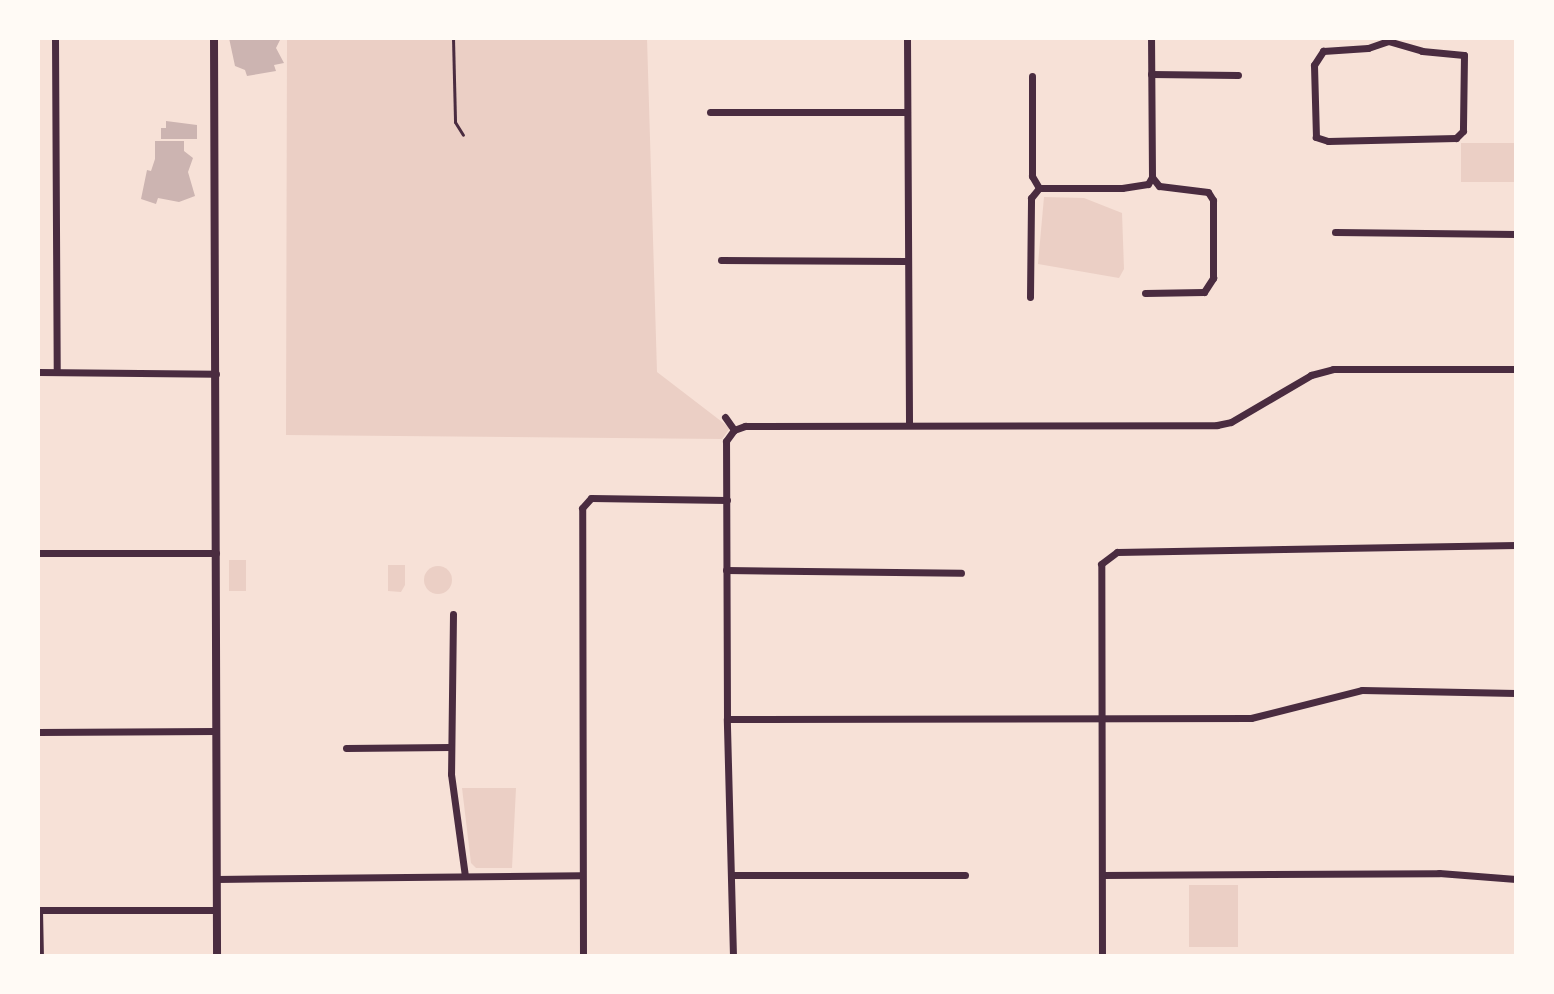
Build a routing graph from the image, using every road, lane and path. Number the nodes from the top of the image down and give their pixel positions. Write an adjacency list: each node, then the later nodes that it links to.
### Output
1 (55, 38): 23 (street)
2 (214, 38): 24 (street)
3 (453, 38): 12 (lane)
4 (907, 38): 11 (street)
5 (1151, 38): 7 (street)
6 (1388, 39): 6 (street)
7 (1151, 74): 8 (street); 13 (street)
8 (1238, 75)
9 (1032, 76): 14 (street)
10 (710, 112): 11 (street)
11 (907, 112): 18 (street)
12 (463, 135)
13 (1152, 177): 14 (street); 19 (street)
14 (1039, 188): 20 (street)
15 (1335, 232): 16 (street)
16 (1516, 234)
17 (721, 260): 18 (street)
18 (906, 261): 26 (street)
19 (1145, 293)
20 (1030, 297)
21 (1516, 369): 26 (street)
22 (38, 372): 23 (street)
23 (57, 372): 24 (street)
24 (216, 374): 31 (street)
25 (725, 417): 27 (street)
26 (909, 424): 27 (street)
27 (734, 430): 28 (street)
28 (727, 500): 32 (street); 42 (street)
29 (1516, 545): 37 (street)
30 (38, 553): 31 (street)
31 (216, 553): 38 (street)
32 (726, 570): 33 (street); 36 (street)
33 (961, 573)
34 (453, 614): 40 (street)
35 (1516, 693): 37 (street)
36 (727, 719): 37 (street); 43 (street)
37 (1100, 720): 45 (street)
38 (216, 731): 39 (street); 47 (street)
39 (38, 732)
40 (450, 747): 41 (street); 46 (street)
41 (346, 748)
42 (581, 875): 46 (street); 53 (street)
43 (733, 875): 44 (street); 54 (street)
44 (965, 875)
45 (1102, 875): 48 (street); 55 (street)
46 (465, 876): 47 (street)
47 (216, 879): 50 (street)
48 (1516, 879)
49 (39, 910): 50 (street); 51 (street)
50 (216, 910): 52 (street)
51 (40, 956)
52 (217, 956)
53 (583, 956)
54 (733, 956)
55 (1102, 956)

